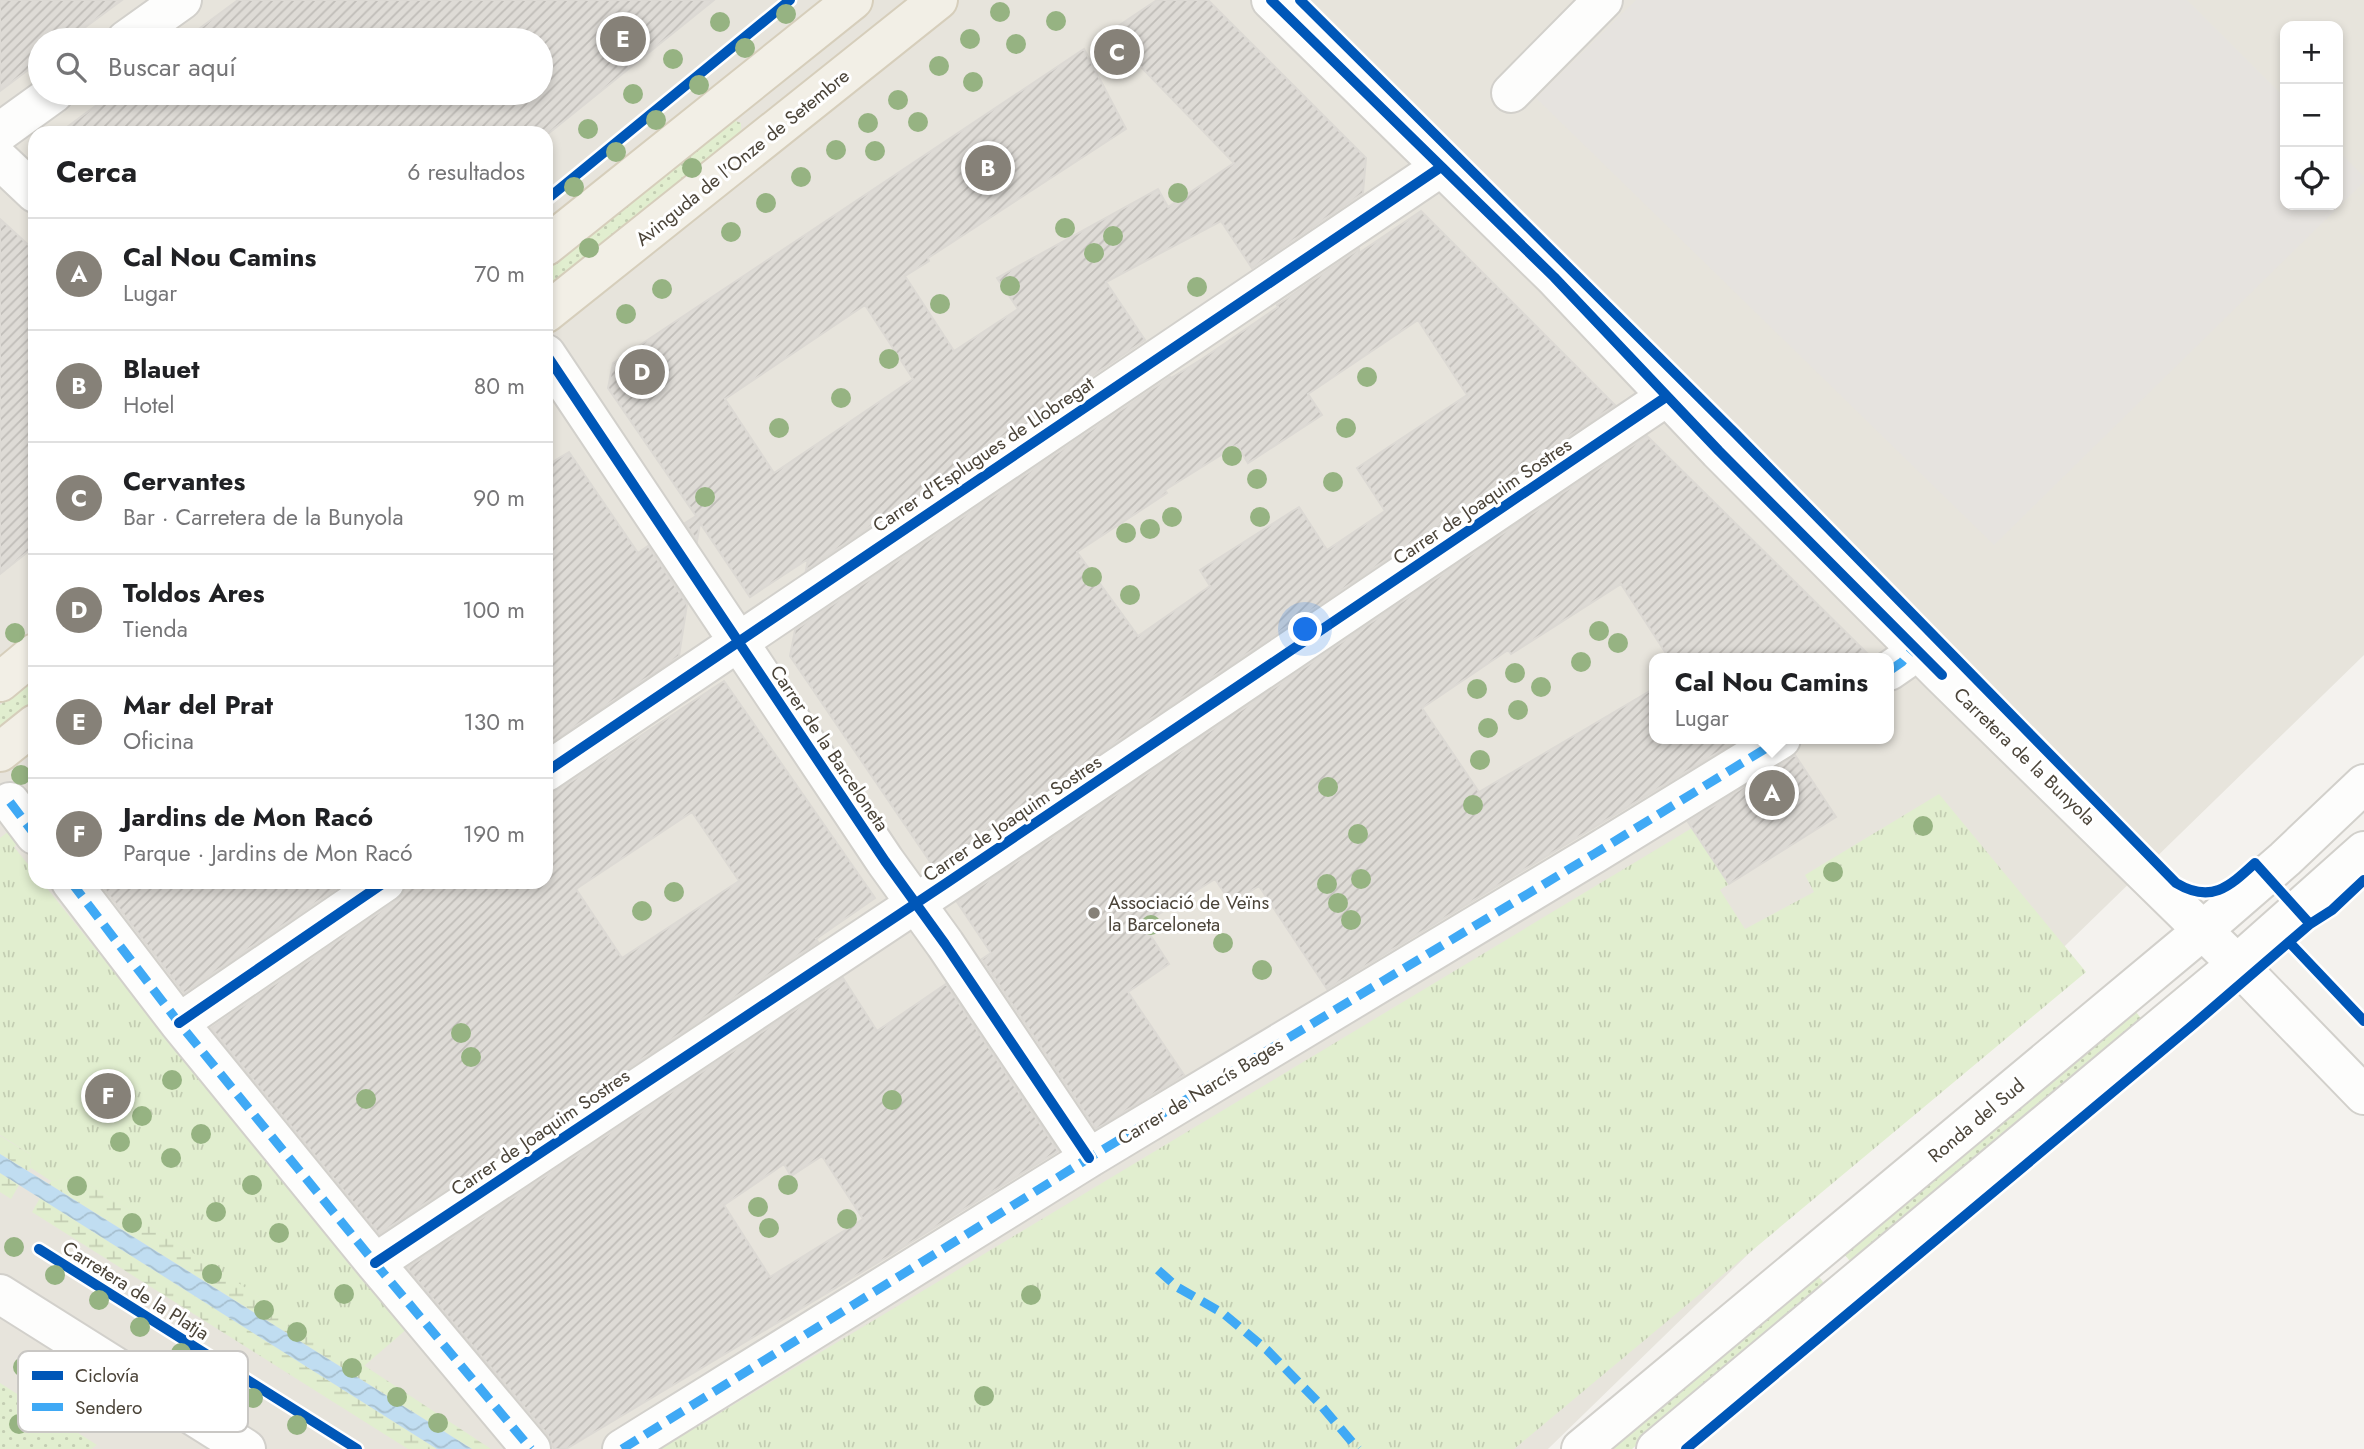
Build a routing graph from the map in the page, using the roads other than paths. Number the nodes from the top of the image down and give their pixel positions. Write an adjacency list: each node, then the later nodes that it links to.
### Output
1 (182, 0): 6 (street)
2 (853, 0): 13 (main road)
3 (938, 0): 14 (main road, Avinguda de l'Onze de Setembre)
4 (1271, 0): 11 (street, Carretera de la Bunyola)
5 (1603, 0): 7 (street)
6 (143, 28)
7 (1511, 93)
8 (37, 105): 9 (street)
9 (0, 132)
10 (0, 160): 12 (street)
11 (1441, 167): 16 (street, Carretera de la Bunyola); 17 (street, Carrer d'Esplugues de Llobregat)
12 (28, 186)
13 (553, 240)
14 (553, 307)
15 (553, 364): 17 (street, Carrer de la Barceloneta)
16 (1666, 397): 19 (street, Carretera de la Bunyola); 31 (street, Carrer de Joaquim Sostres)
17 (738, 641): 24 (street, Carrer d'Esplugues de Llobregat); 31 (street, Carrer de la Barceloneta)
18 (28, 659): 20 (main road)
19 (1902, 659): 32 (street, Carretera de la Bunyola)
20 (0, 682)
21 (28, 730): 23 (main road)
22 (1773, 744): 36 (street, Carrer de Narcís Bages)
23 (0, 752)
24 (553, 767)
25 (2364, 784): 32 (street, Ronda del Sud)
26 (10, 802): 27 (street)
27 (28, 826)
28 (2364, 851): 33 (street)
29 (76, 889): 34 (street)
30 (375, 889): 34 (street)
31 (916, 903): 36 (street, Carrer de la Barceloneta); 37 (street, Carrer de Joaquim Sostres)
32 (2202, 931): 33 (street, Carretera de la Bunyola); 44 (street, Ronda del Sud)
33 (2236, 964): 35 (street, Carretera de la Bunyola); 45 (street)
34 (179, 1023): 37 (street)
35 (2364, 1096)
36 (1089, 1158): 43 (street, Carrer de Narcís Bages)
37 (375, 1263): 42 (street)
38 (0, 1294): 39 (street)
39 (90, 1351)
40 (219, 1432): 41 (street)
41 (246, 1449)
42 (531, 1449)
43 (622, 1449)
44 (1581, 1449)
45 (1656, 1449)

